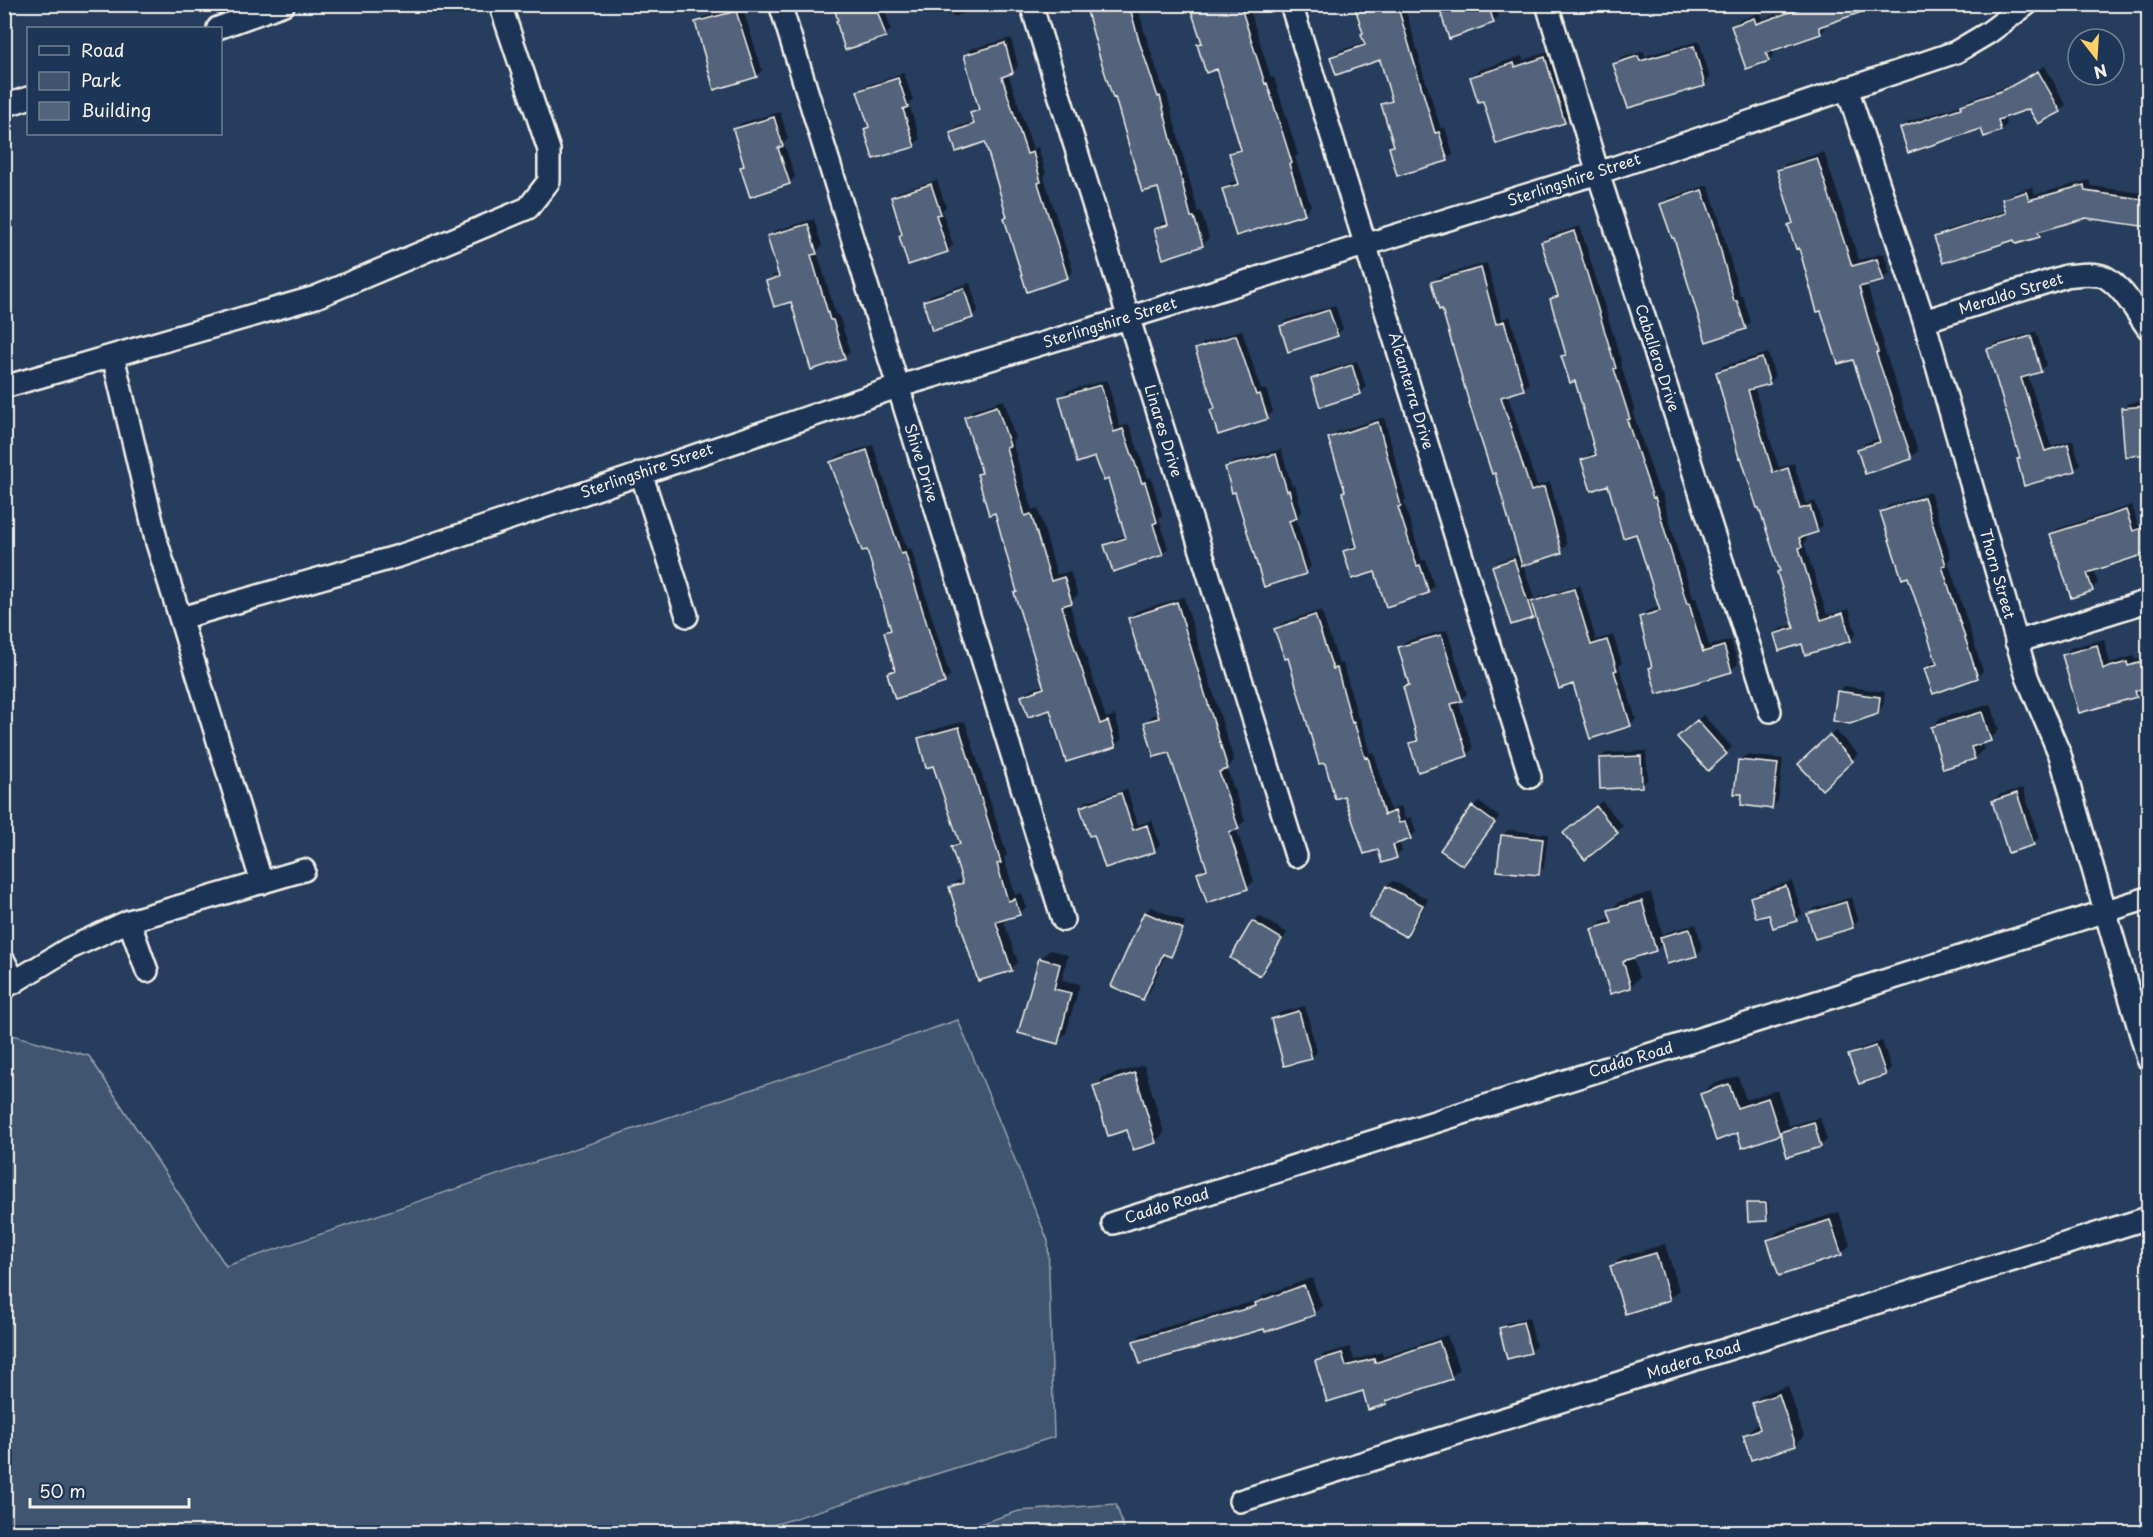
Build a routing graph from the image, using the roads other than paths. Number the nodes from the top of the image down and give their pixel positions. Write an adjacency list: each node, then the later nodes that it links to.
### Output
1 (284, 4): 8 (street)
2 (500, 4): 17 (street)
3 (780, 4): 19 (street, Shive Drive)
4 (1031, 4): 14 (street, Linares Drive)
5 (1291, 4): 13 (street, Alcanterra Drive)
6 (1547, 4): 12 (street, Caballero Drive)
7 (2027, 4): 9 (street, Sterlingshire Street)
8 (221, 27)
9 (1847, 88): 12 (street, Sterlingshire Street); 15 (street, Thorn Street)
10 (27, 98): 11 (street)
11 (4, 106)
12 (1598, 173): 13 (street, Sterlingshire Street); 25 (street, Caballero Drive)
13 (1365, 245): 14 (street, Sterlingshire Street); 26 (street, Alcanterra Drive)
14 (1128, 318): 19 (street, Sterlingshire Street); 27 (street, Linares Drive)
15 (1924, 321): 16 (street, Meraldo Street); 24 (street, Thorn Street)
16 (2148, 328)
17 (113, 356): 18 (street); 23 (street)
18 (4, 387)
19 (897, 387): 20 (street, Sterlingshire Street); 32 (street, Shive Drive)
20 (641, 473): 22 (street); 23 (street, Sterlingshire Street)
21 (2148, 601): 24 (street)
22 (687, 616)
23 (181, 618): 29 (street)
24 (2016, 642): 31 (street, Thorn Street)
25 (1770, 711)
26 (1530, 777)
27 (1296, 856)
28 (304, 870): 29 (street)
29 (262, 883): 33 (street)
30 (2148, 898): 31 (street, Caddo Road)
31 (2105, 911): 37 (street, Thorn Street); 39 (street, Caddo Road)
32 (1063, 920)
33 (129, 921): 35 (street); 36 (street)
34 (4, 961): 36 (street)
35 (147, 970)
36 (10, 985)
37 (2148, 1059)
38 (2148, 1218): 40 (street, Madera Road)
39 (1113, 1223)
40 (1240, 1501)

